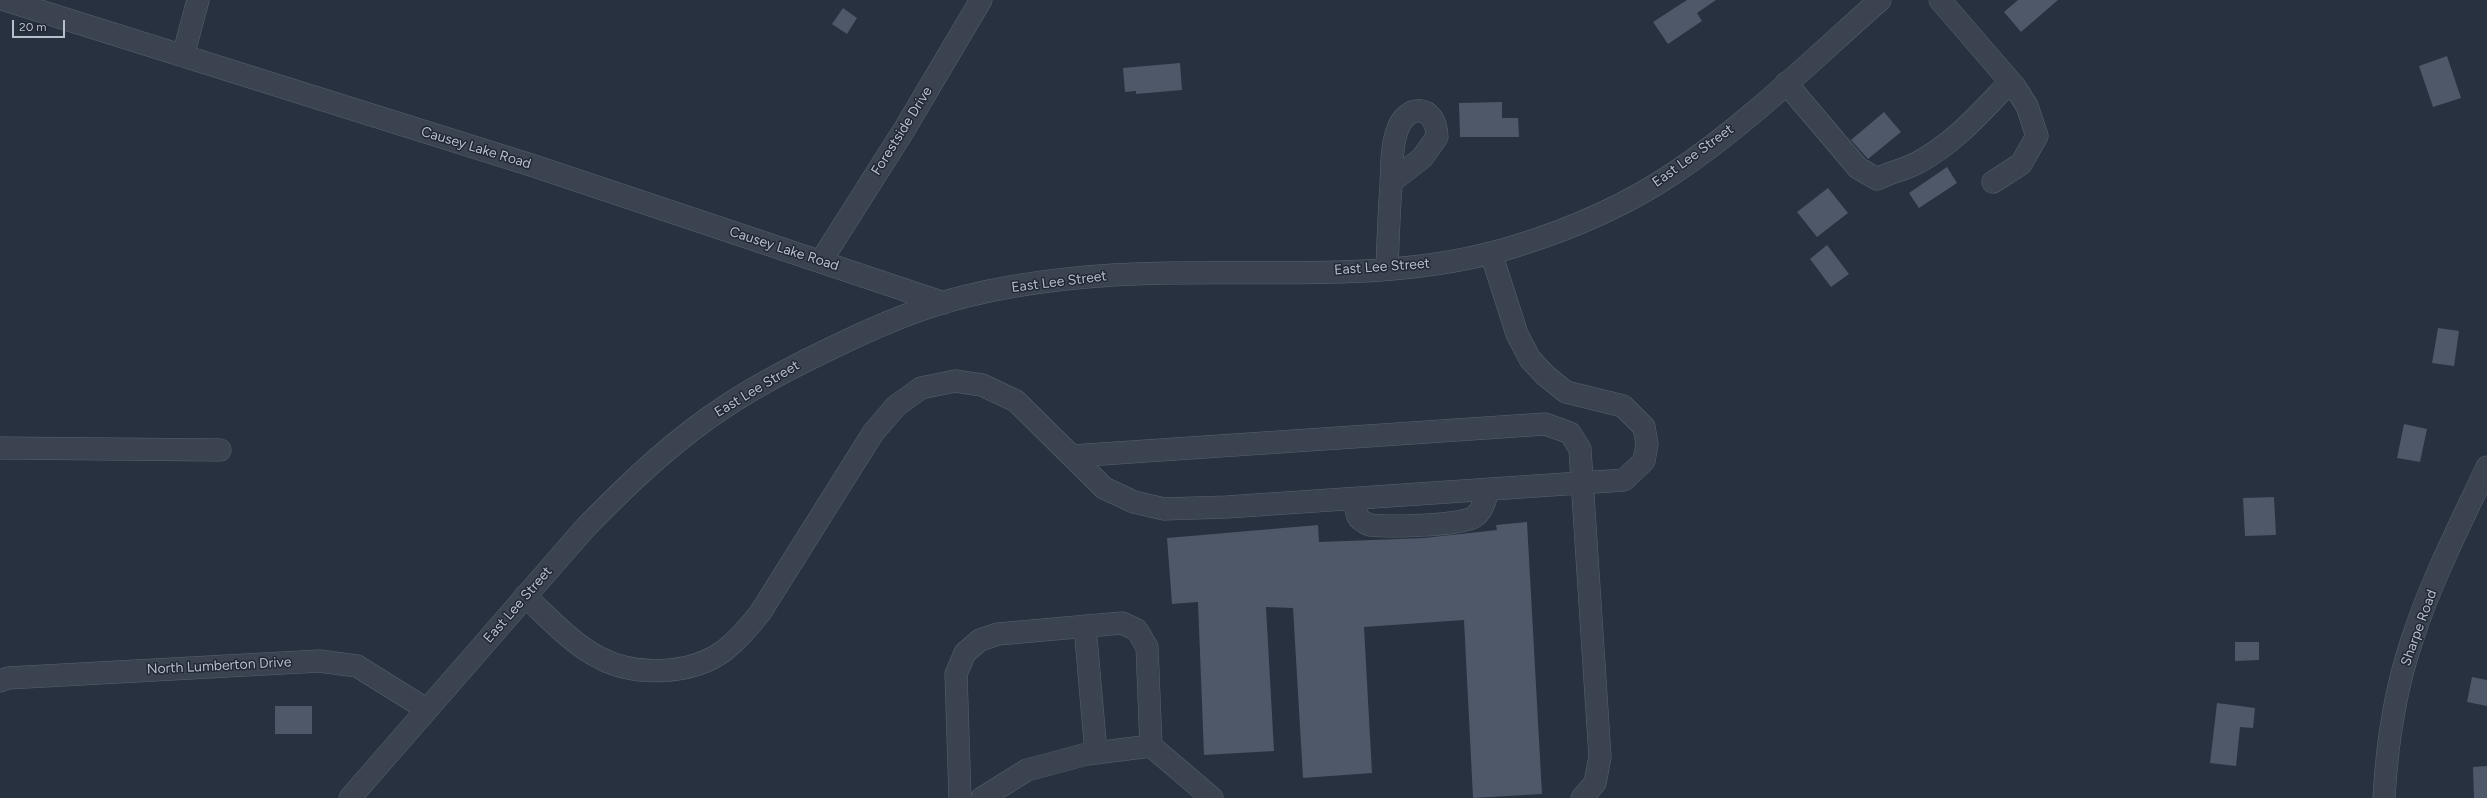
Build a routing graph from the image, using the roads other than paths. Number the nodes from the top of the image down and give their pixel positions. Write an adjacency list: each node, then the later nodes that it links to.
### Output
1 (5, 0): 6 (street, Causey Lake Road)
2 (198, 0): 6 (street)
3 (980, 0): 12 (street, Forestside Drive)
4 (1880, 0): 8 (street, East Lee Street)
5 (1940, 0): 7 (street)
6 (182, 56): 12 (street, Causey Lake Road)
7 (2010, 82): 8 (street); 10 (street)
8 (1786, 83): 11 (street, East Lee Street)
9 (1391, 182): 13 (street)
10 (1993, 182)
11 (1491, 253): 13 (street, East Lee Street); 19 (street)
12 (820, 261): 14 (street, Causey Lake Road)
13 (1387, 269): 14 (street, East Lee Street)
14 (944, 303): 22 (street, East Lee Street)
15 (0, 448): 16 (street)
16 (220, 450)
17 (1072, 456): 19 (street); 21 (street); 22 (street)
18 (2484, 481): 33 (street, Sharpe Road)
19 (1583, 485): 20 (street); 32 (street)
20 (1488, 491): 21 (street); 21 (street)
21 (1356, 499)
22 (525, 596): 25 (street, East Lee Street)
23 (1085, 626): 26 (street); 27 (street); 29 (street)
24 (0, 682): 25 (street, North Lumberton Drive)
25 (426, 708): 28 (street, East Lee Street)
26 (1151, 746): 27 (street); 31 (street)
27 (1096, 753): 30 (street)
28 (350, 798)
29 (960, 798)
30 (982, 798)
31 (1212, 798)
32 (1582, 798)
33 (2384, 798)

